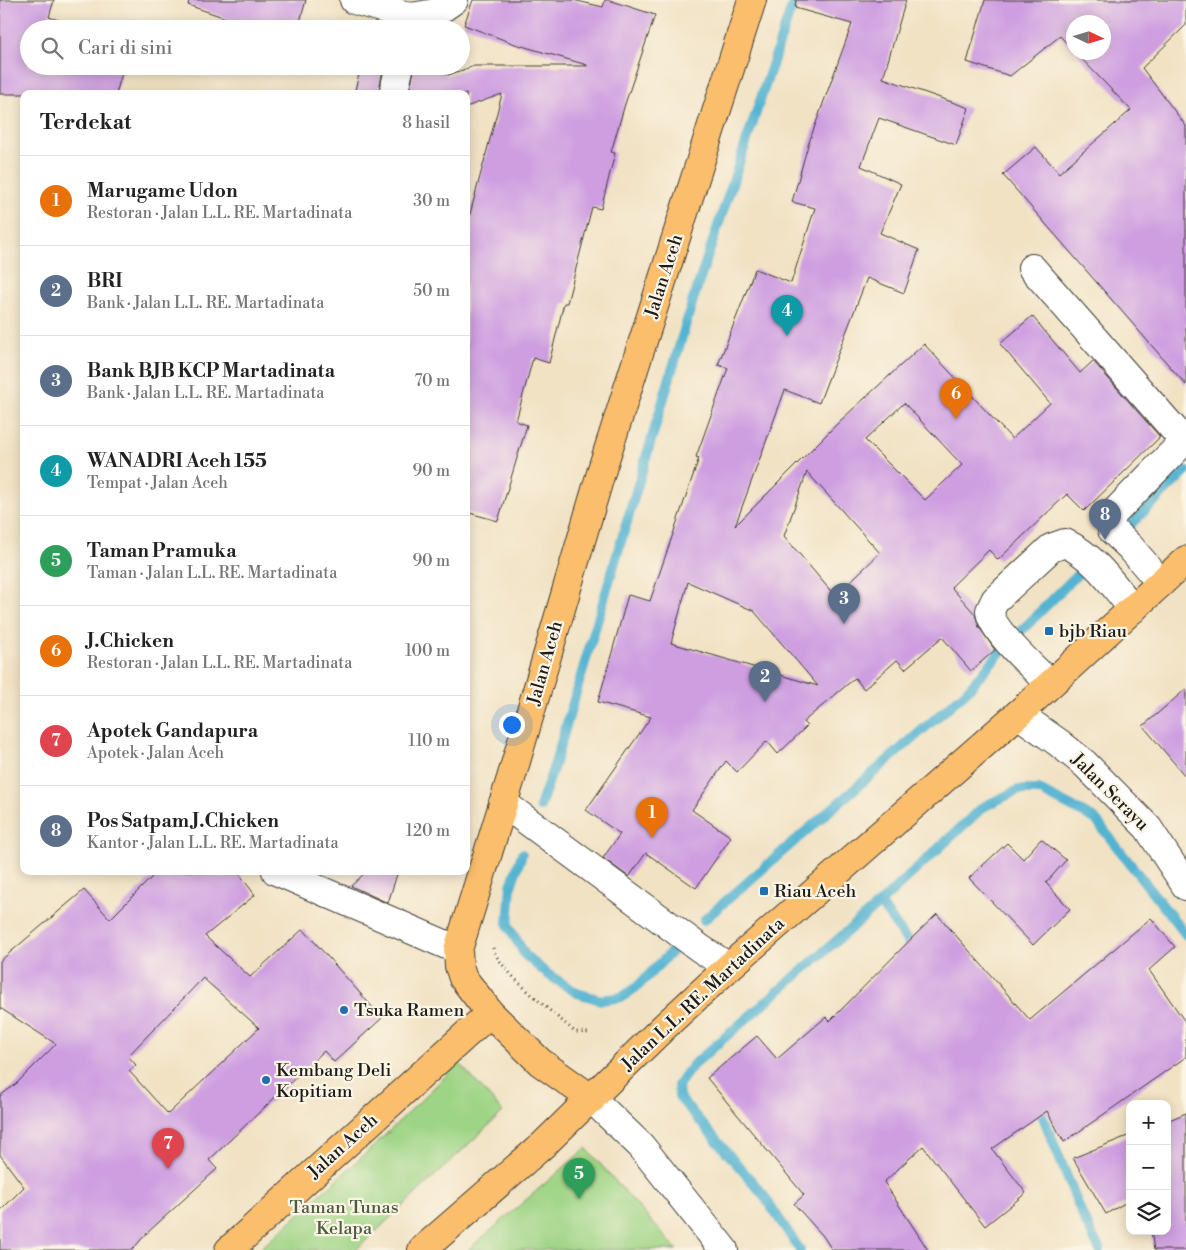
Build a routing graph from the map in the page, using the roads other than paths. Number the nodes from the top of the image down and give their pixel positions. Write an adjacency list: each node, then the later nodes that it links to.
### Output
1 (354, 0): 4 (street)
2 (454, 0): 5 (street)
3 (752, 0): 15 (main road, Jalan Aceh)
4 (403, 20)
5 (418, 20)
6 (398, 75): 7 (street)
7 (394, 90)
8 (1032, 268): 9 (street)
9 (1185, 442): 11 (street)
10 (1186, 560): 11 (main road, Jalan L.L. RE. Martadinata)
11 (1161, 583): 12 (main road, Jalan L.L. RE. Martadinata)
12 (1133, 609): 13 (main road, Jalan L.L. RE. Martadinata); 13 (street)
13 (1050, 684): 14 (main road, Jalan L.L. RE. Martadinata)
14 (1018, 714): 17 (street, Jalan Serayu); 19 (main road, Jalan L.L. RE. Martadinata)
15 (503, 804): 18 (main road, Jalan Aceh); 19 (street)
16 (285, 875): 18 (street)
17 (1186, 886)
18 (458, 950): 20 (main road, Jalan Aceh)
19 (729, 968): 21 (main road, Jalan L.L. RE. Martadinata)
20 (490, 1013): 21 (main road); 22 (main road, Jalan Aceh)
21 (592, 1099): 23 (main road, Jalan L.L. RE. Martadinata); 24 (street)
22 (229, 1250)
23 (422, 1250)
24 (724, 1250)

